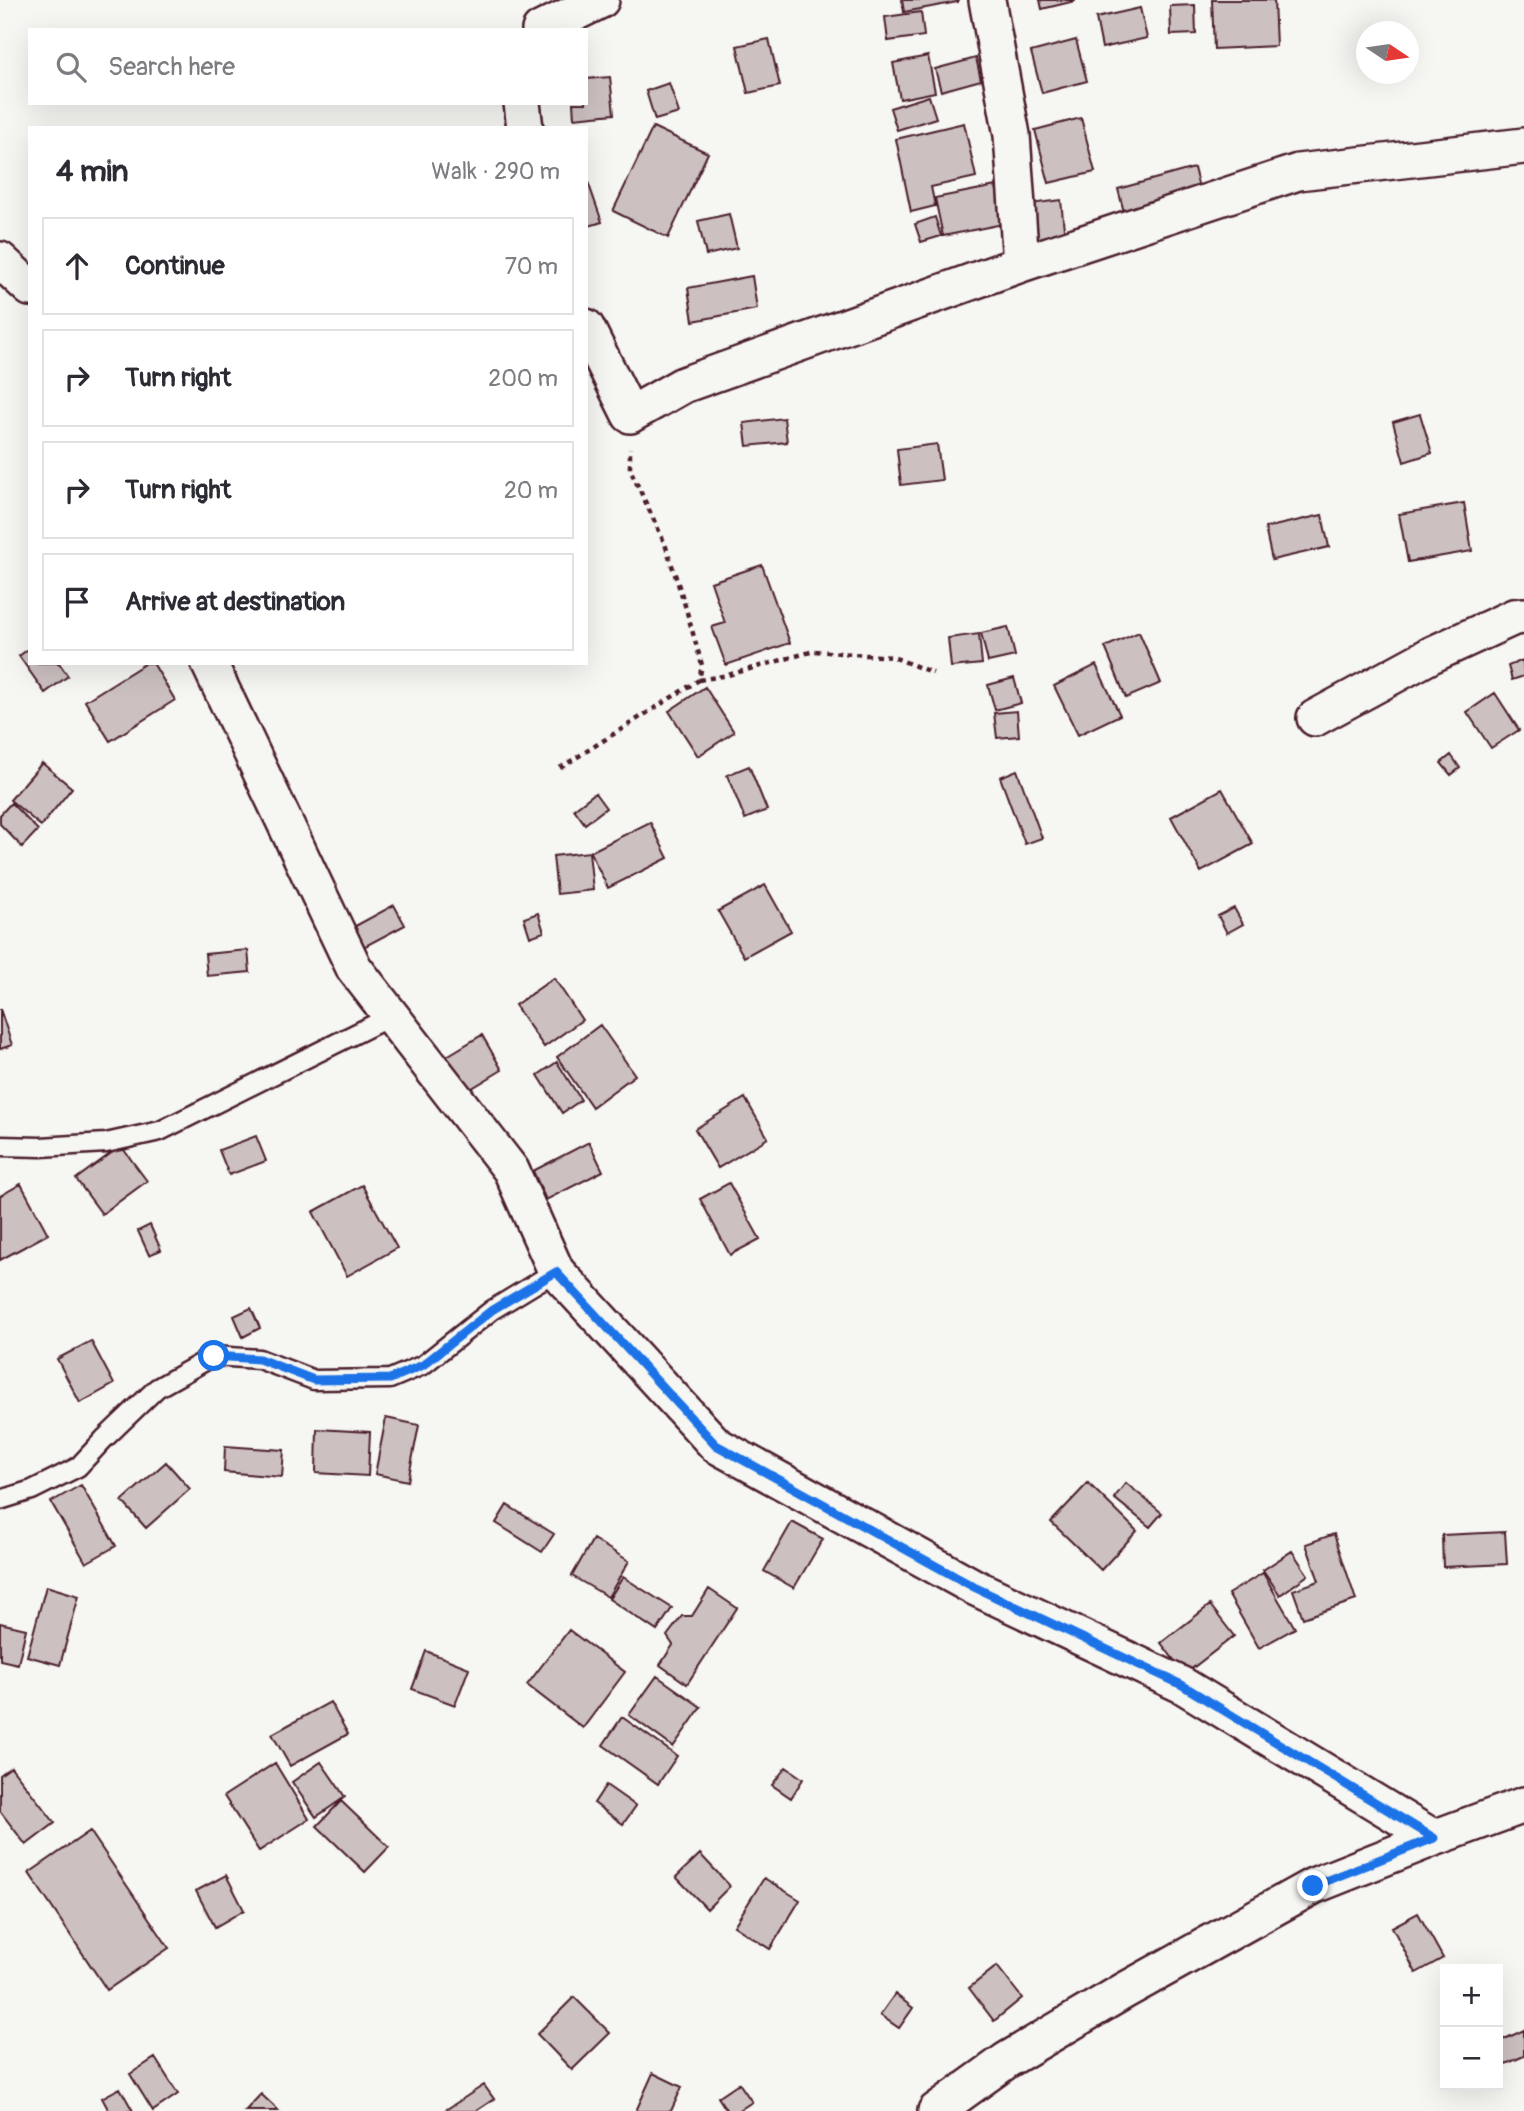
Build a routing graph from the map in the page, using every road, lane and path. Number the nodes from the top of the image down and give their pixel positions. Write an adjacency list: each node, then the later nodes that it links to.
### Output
1 (601, 0): 3 (street)
2 (987, 0): 8 (street)
3 (544, 28)
4 (522, 105): 5 (street)
5 (525, 126)
6 (1524, 146): 8 (street)
7 (0, 260): 9 (street)
8 (1021, 264): 11 (street)
9 (28, 286)
10 (588, 331): 11 (street)
11 (631, 415): 15 (path)
12 (1524, 616): 16 (street)
13 (210, 665): 18 (street)
14 (933, 673): 15 (path)
15 (699, 680): 17 (path)
16 (1315, 718)
17 (560, 768)
18 (391, 1016): 19 (lane); 20 (street)
19 (0, 1146)
20 (556, 1272): 21 (lane); 23 (street)
21 (0, 1500)
22 (1524, 1805): 23 (street)
23 (1434, 1838): 24 (street)
24 (936, 2111)

